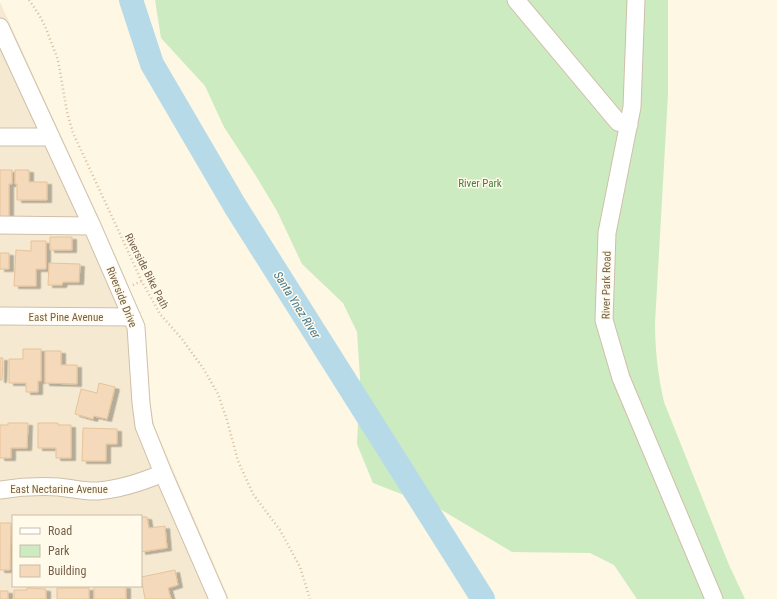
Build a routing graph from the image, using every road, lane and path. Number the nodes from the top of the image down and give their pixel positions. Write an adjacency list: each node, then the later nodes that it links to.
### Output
1 (29, 0): 16 (path, Riverside Bike Path)
2 (516, 0): 6 (street)
3 (636, 0): 6 (street, River Park Road)
4 (0, 27): 5 (street, Riverside Drive)
5 (5, 49): 8 (street, Riverside Drive)
6 (629, 125): 17 (street, River Park Road)
7 (0, 137): 8 (street)
8 (51, 137): 10 (street, Riverside Drive)
9 (0, 225): 10 (street)
10 (92, 226): 12 (street, Riverside Drive)
11 (0, 316): 12 (street, East Pine Avenue)
12 (132, 317): 13 (street, Riverside Drive)
13 (163, 473): 14 (street, East Nectarine Avenue); 15 (street, Riverside Drive)
14 (0, 490)
15 (218, 599)
16 (310, 599)
17 (714, 599)

